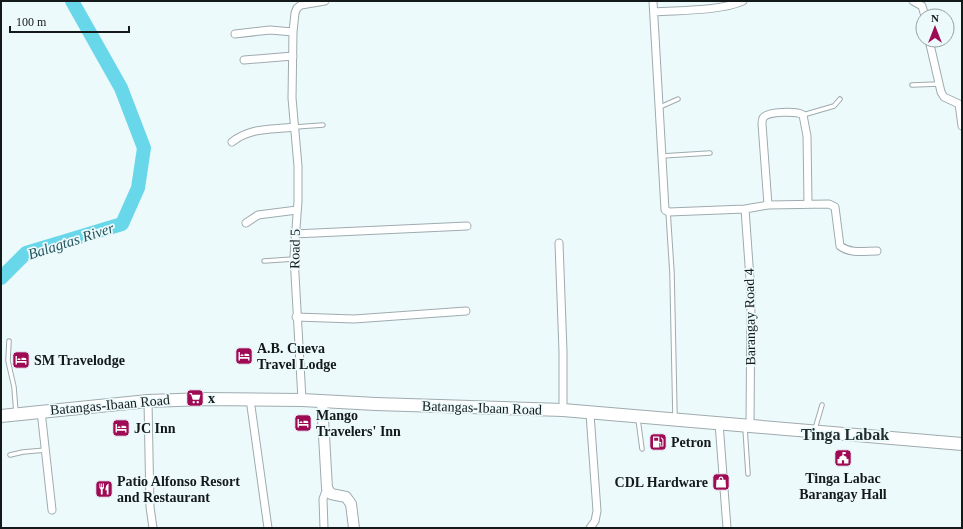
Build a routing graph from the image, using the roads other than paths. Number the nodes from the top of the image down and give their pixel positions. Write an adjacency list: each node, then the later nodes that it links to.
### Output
1 (325, 1): 5 (street)
2 (654, 1): 7 (street)
3 (742, 1): 7 (street)
4 (913, 1): 6 (street)
5 (316, 2): 8 (street, Road 5)
6 (923, 8)
7 (654, 12): 18 (street)
8 (293, 32): 9 (street); 11 (street, Road 5)
9 (234, 34)
10 (931, 48): 13 (street)
11 (293, 56): 12 (street); 22 (street, Road 5)
12 (244, 60)
13 (939, 84): 14 (lane); 17 (street)
14 (912, 85)
15 (678, 99): 18 (lane)
16 (840, 99): 19 (lane)
17 (959, 103): 21 (street)
18 (659, 107): 25 (street)
19 (803, 115): 26 (street); 27 (street)
20 (324, 125): 22 (lane)
21 (962, 126)
22 (295, 127): 23 (street); 29 (street, Road 5)
23 (232, 142)
24 (710, 153): 25 (lane)
25 (661, 156): 30 (street)
26 (808, 203): 27 (street); 35 (street)
27 (768, 205): 28 (street)
28 (745, 209): 30 (street); 54 (street, Barangay Road 4)
29 (297, 210): 31 (street); 33 (street, Road 5)
30 (668, 211): 52 (lane)
31 (246, 223)
32 (467, 226): 33 (street)
33 (294, 234): 36 (street, Road 5)
34 (559, 243): 46 (street)
35 (877, 250)
36 (294, 259): 37 (lane); 39 (street, Road 5)
37 (264, 260)
38 (466, 311): 39 (street)
39 (296, 317): 42 (street, Road 5)
40 (9, 341): 48 (lane)
41 (250, 399): 42 (main road, Batangas-Ibaan Road); 43 (main road, Batangas-Ibaan Road); 64 (street)
42 (302, 400): 44 (main road, Batangas-Ibaan Road)
43 (148, 401): 47 (main road, Batangas-Ibaan Road); 63 (street)
44 (322, 401): 46 (main road, Batangas-Ibaan Road); 61 (street)
45 (822, 405): 55 (lane)
46 (563, 410): 49 (main road, Batangas-Ibaan Road)
47 (42, 411): 48 (main road, Batangas-Ibaan Road); 58 (street)
48 (17, 414): 50 (main road, Batangas-Ibaan Road)
49 (590, 414): 51 (main road, Batangas-Ibaan Road); 67 (street)
50 (1, 416)
51 (638, 416): 52 (main road, Batangas-Ibaan Road); 57 (lane)
52 (675, 420): 53 (main road, Batangas-Ibaan Road)
53 (720, 423): 54 (main road, Batangas-Ibaan Road); 68 (street)
54 (747, 426): 55 (main road, Batangas-Ibaan Road); 60 (lane)
55 (814, 432): 56 (main road, Batangas-Ibaan Road)
56 (962, 444)
57 (642, 449)
58 (46, 450): 59 (lane); 62 (street)
59 (10, 455)
60 (748, 474)
61 (327, 488): 65 (street); 66 (street)
62 (52, 510)
63 (153, 528)
64 (268, 528)
65 (324, 528)
66 (354, 528)
67 (590, 528)
68 (727, 528)

